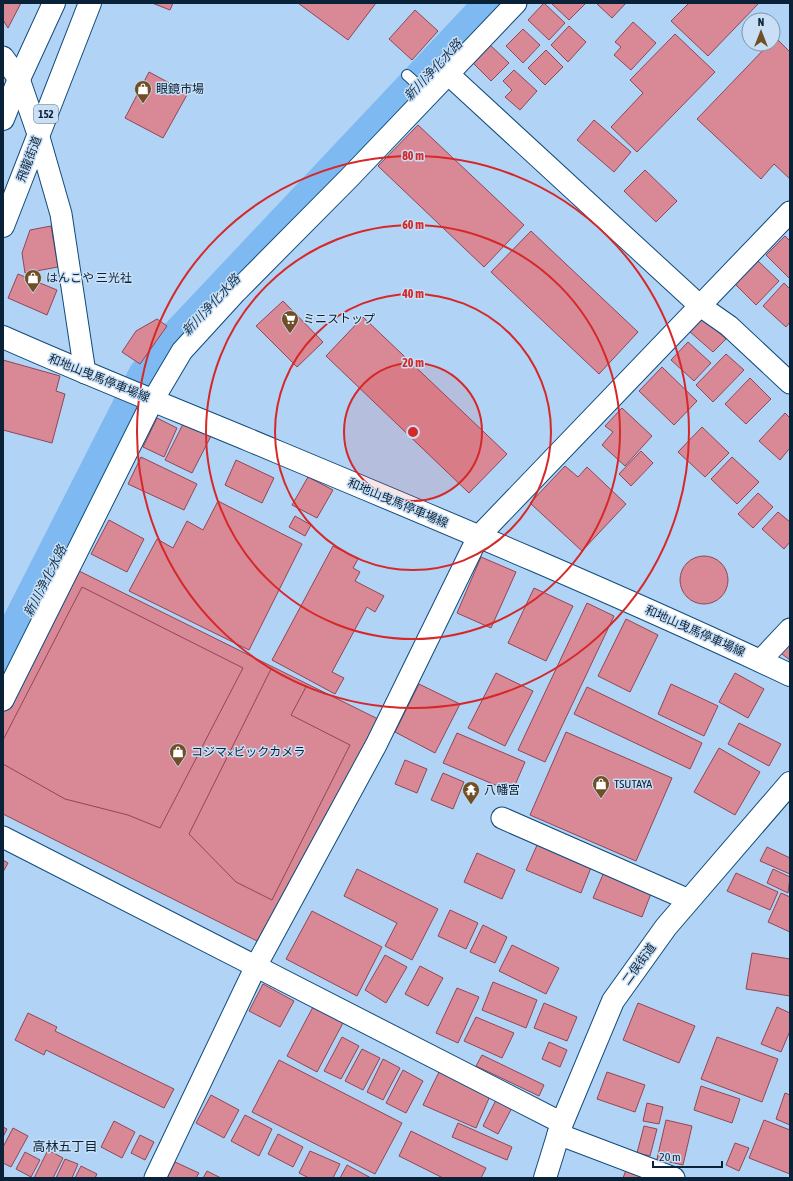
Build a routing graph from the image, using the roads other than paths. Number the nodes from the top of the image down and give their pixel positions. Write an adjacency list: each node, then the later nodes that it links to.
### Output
1 (54, 3): 7 (main road)
2 (90, 3): 10 (main road, 飛龍街道 / 152)
3 (516, 3): 5 (street)
4 (3, 57): 7 (street)
5 (447, 73): 8 (street); 13 (street)
6 (407, 75): 8 (lane)
7 (18, 79): 9 (main road); 10 (street)
8 (428, 94): 17 (street)
9 (3, 119)
10 (38, 134): 12 (main road, 飛龍街道 / 152); 15 (street)
11 (790, 212): 13 (street)
12 (3, 226)
13 (699, 305): 16 (street); 18 (street)
14 (3, 337): 15 (main road, 和地山曳馬停車場線)
15 (85, 373): 17 (main road, 和地山曳馬停車場線)
16 (790, 383)
17 (144, 396): 18 (main road, 和地山曳馬停車場線); 22 (street)
18 (478, 537): 20 (main road, 和地山曳馬停車場線); 27 (street)
19 (790, 628): 20 (street)
20 (760, 661): 21 (main road, 和地山曳馬停車場線)
21 (790, 675)
22 (3, 700)
23 (790, 783): 26 (main road, 二俣街道)
24 (502, 818): 26 (street)
25 (3, 837): 27 (street)
26 (689, 900): 28 (main road, 二俣街道)
27 (256, 966): 28 (street); 29 (street)
28 (560, 1129): 30 (main road, 二俣街道); 31 (street)
29 (155, 1178)
30 (545, 1178)
31 (674, 1178)

